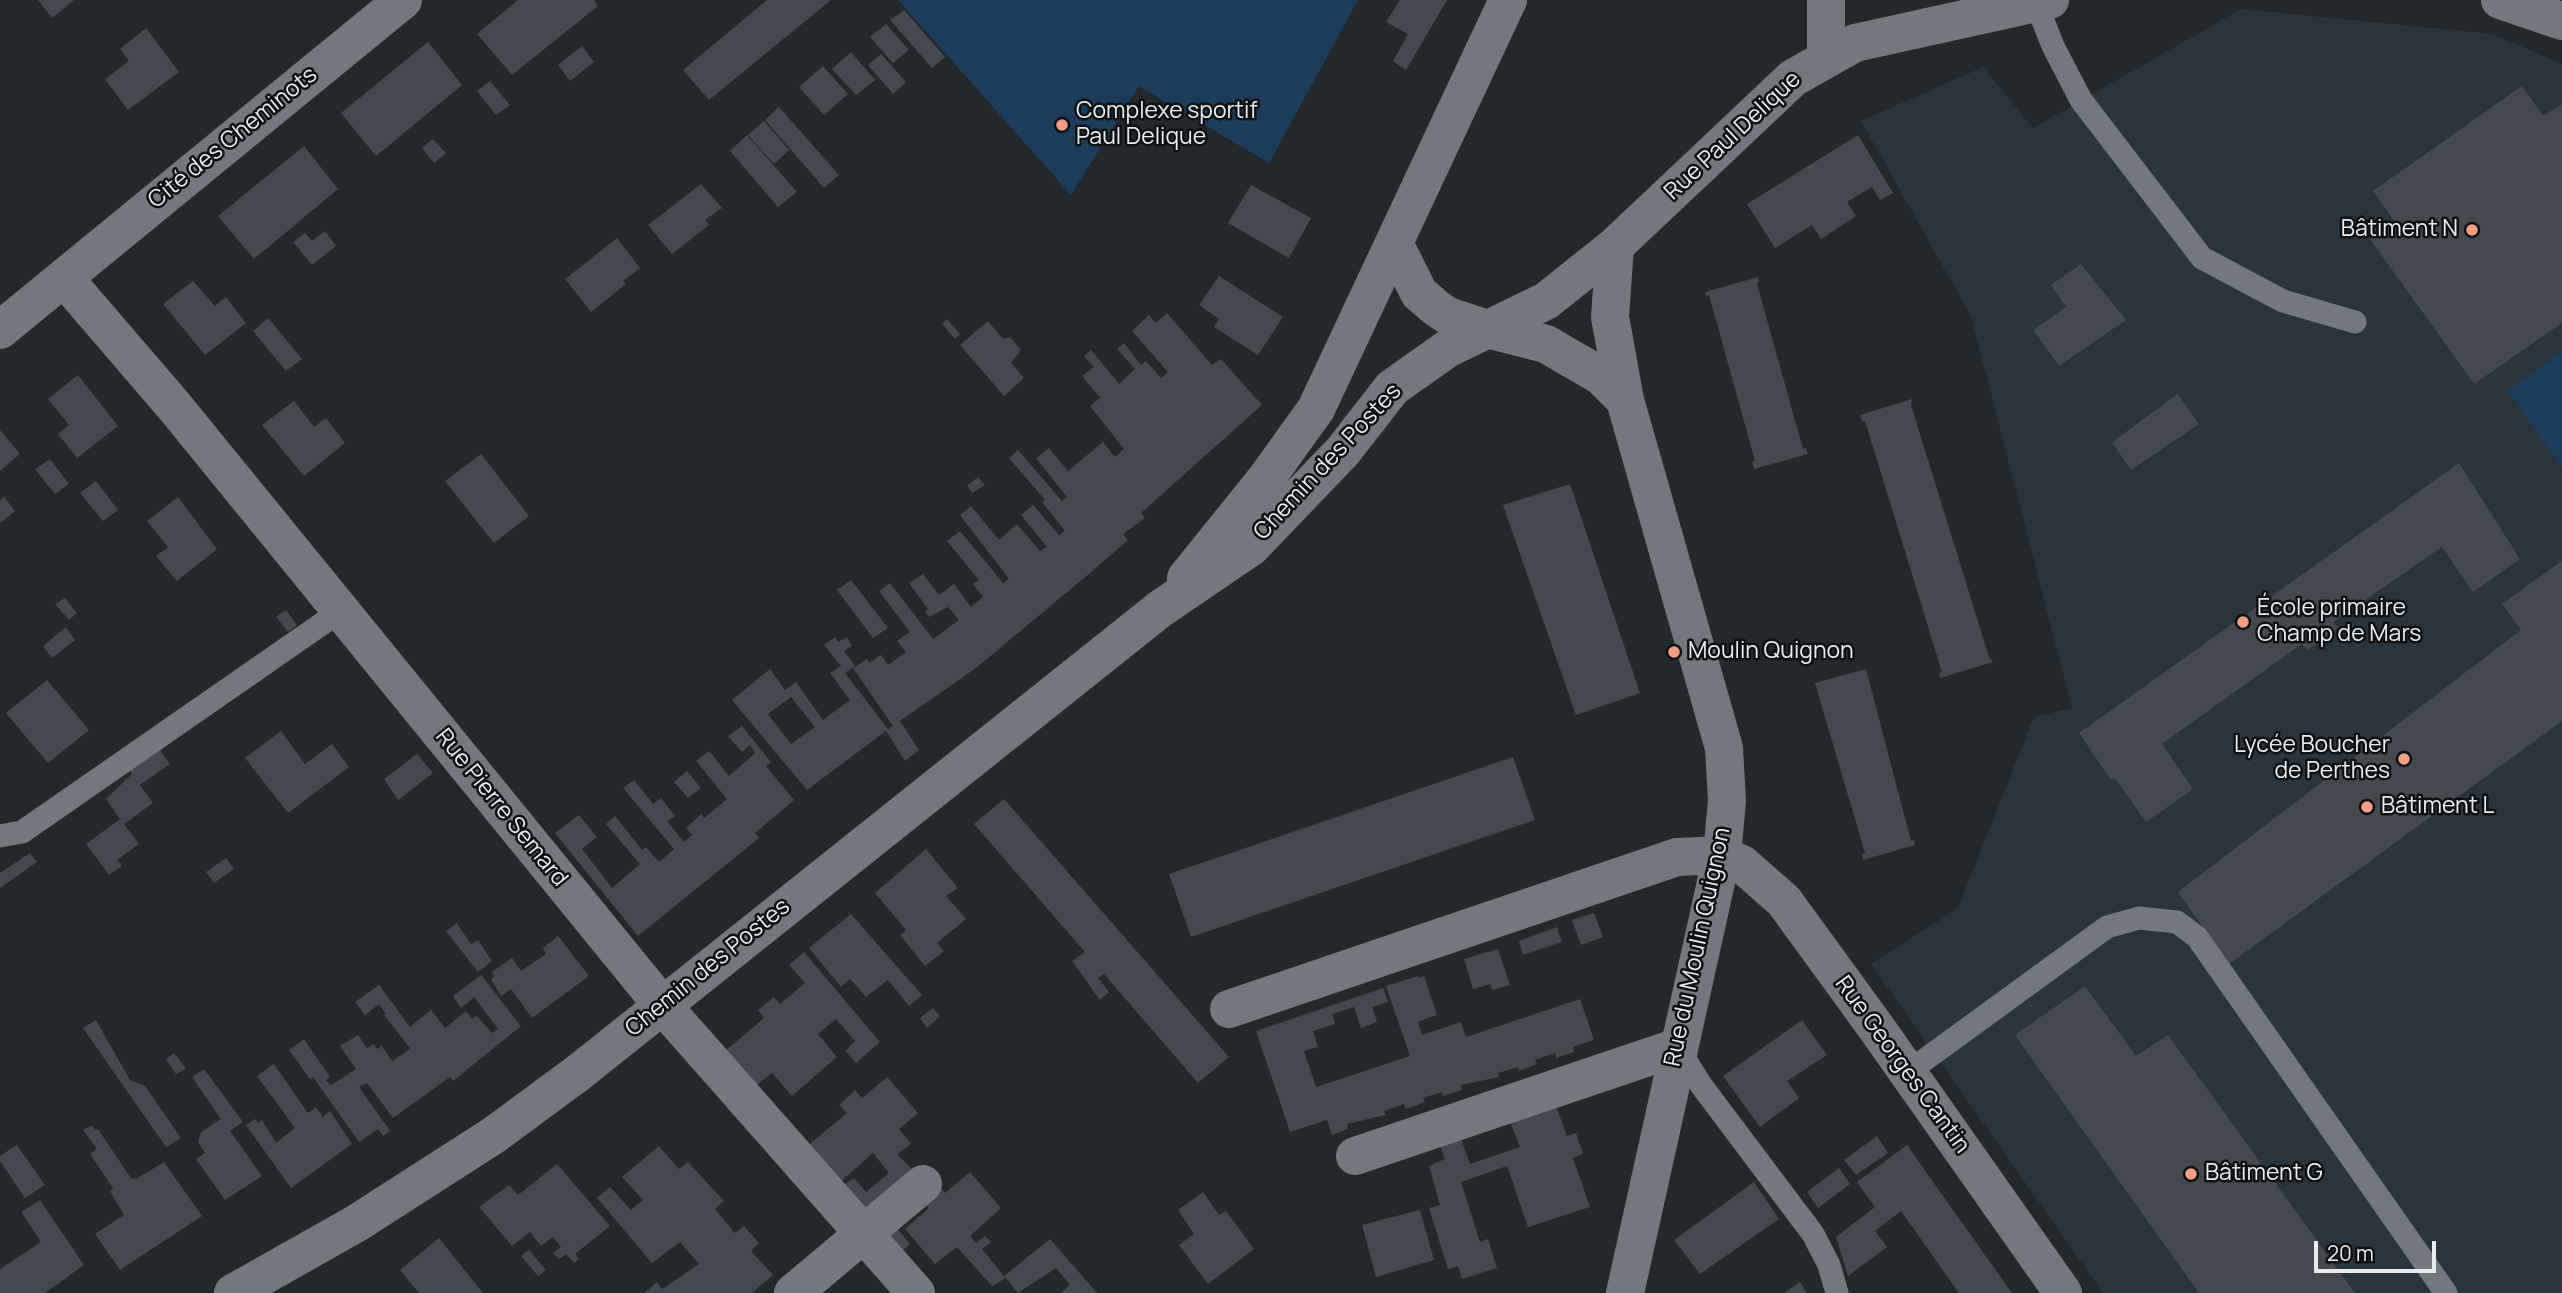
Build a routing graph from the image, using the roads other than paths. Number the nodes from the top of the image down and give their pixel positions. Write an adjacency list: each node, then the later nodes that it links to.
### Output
1 (403, 0): 11 (street, Cité des Cheminots)
2 (1508, 0): 9 (street, Chemin des Postes)
3 (1825, 0): 8 (street)
4 (1941, 0): 6 (street)
5 (2500, 0): 7 (street)
6 (2025, 3): 8 (street, Rue Paul Delique); 12 (lane)
7 (2562, 21)
8 (1826, 56): 10 (street, Rue Paul Delique)
9 (1394, 243): 14 (street); 16 (street, Chemin des Postes)
10 (1615, 246): 14 (street, Rue Paul Delique); 15 (street, Rue du Moulin Quignon)
11 (64, 278): 13 (street, Cité des Cheminots); 17 (street)
12 (2355, 322)
13 (0, 330)
14 (1491, 330): 15 (street, Rue du Moulin Quignon); 16 (street, Chemin des Postes)
15 (1625, 400): 19 (street, Rue du Moulin Quignon)
16 (1160, 609): 20 (street, Chemin des Postes)
17 (339, 611): 18 (lane); 20 (street, Rue Pierre Semard)
18 (0, 836)
19 (1722, 855): 21 (street); 22 (street, Rue du Moulin Quignon); 23 (street, Rue Georges Cantin)
20 (663, 1005): 26 (street, Rue Pierre Semard); 27 (street, Chemin des Postes)
21 (1228, 1009)
22 (1678, 1047): 24 (street); 30 (street, Rue du Moulin Quignon); 31 (lane)
23 (1908, 1072): 32 (street, Rue Georges Cantin); 33 (lane)
24 (1355, 1156)
25 (923, 1184): 26 (street)
26 (863, 1233): 28 (street); 29 (street, Rue Pierre Semard)
27 (233, 1293)
28 (793, 1293)
29 (916, 1293)
30 (1625, 1293)
31 (1837, 1293)
32 (2063, 1293)
33 (2446, 1293)

